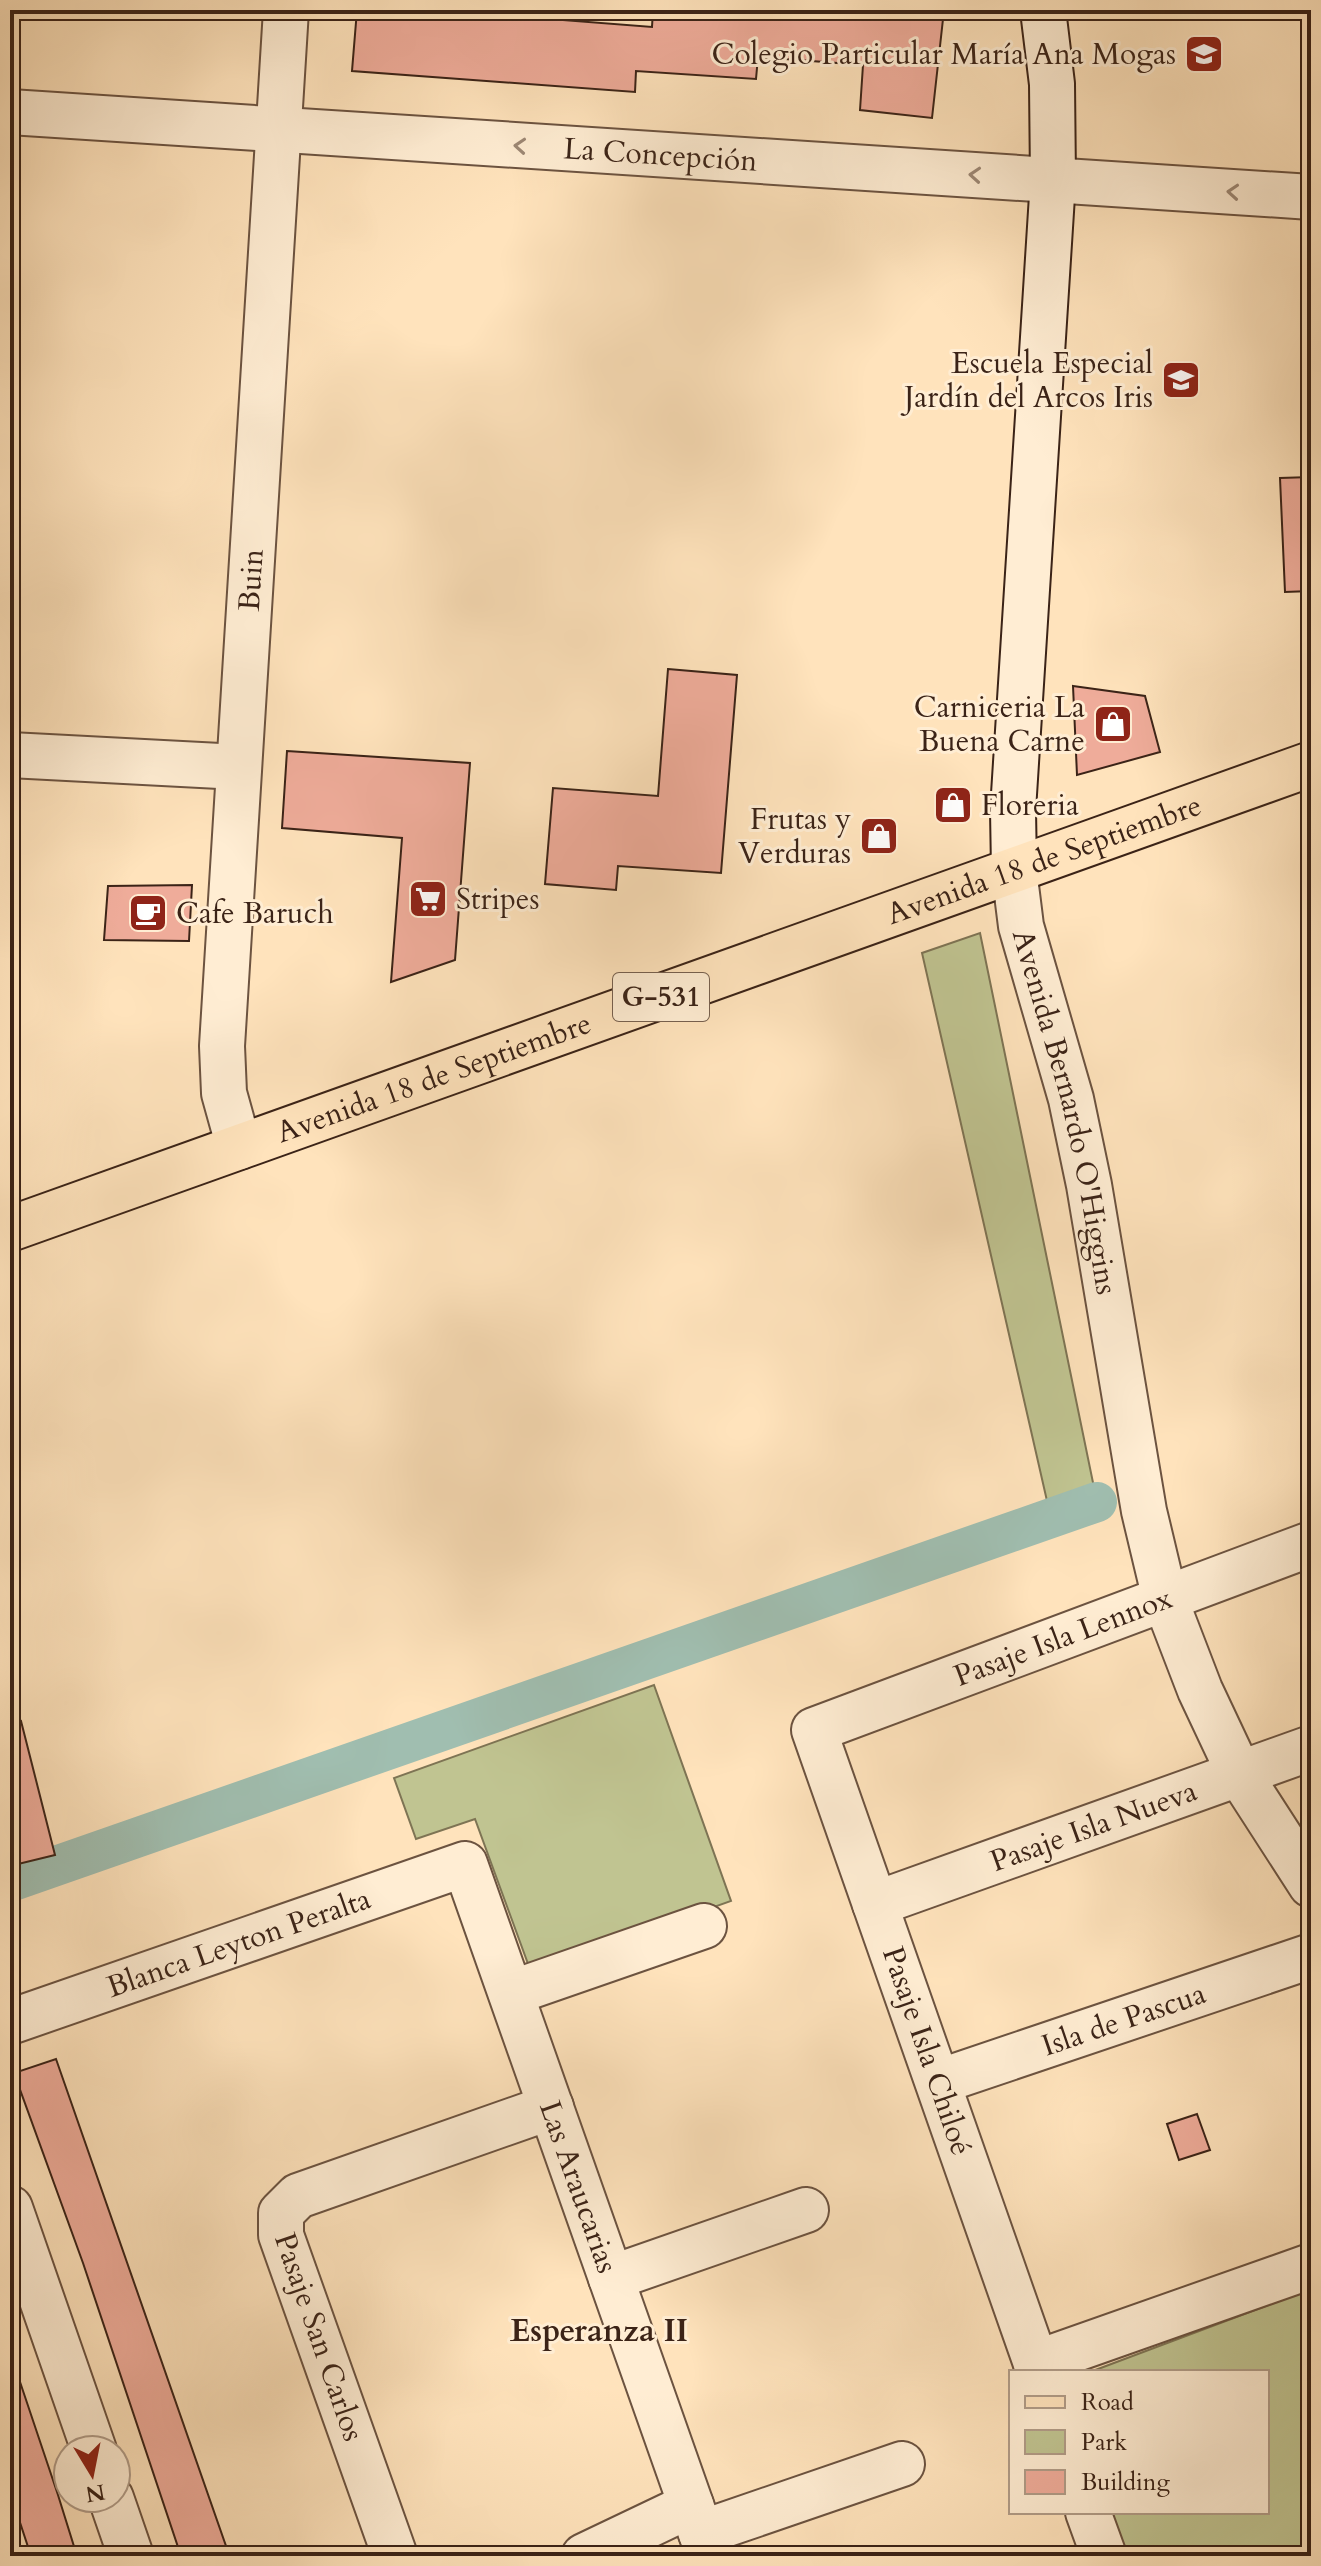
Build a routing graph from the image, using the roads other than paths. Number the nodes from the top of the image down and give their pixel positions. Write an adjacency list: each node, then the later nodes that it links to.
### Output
1 (286, 10): 4 (street, Buin)
2 (1043, 10): 5 (street, Avenida Bernardo O'Higgins)
3 (10, 112): 4 (street, La Concepción)
4 (280, 131): 5 (street, La Concepción, one-way to 4); 9 (street, Buin)
5 (1053, 180): 6 (street, La Concepción, one-way to 5); 10 (street, Avenida Bernardo O'Higgins)
6 (1311, 197)
7 (10, 755): 9 (street)
8 (1311, 764): 10 (main road, Avenida 18 de Septiembre / G-531)
9 (239, 767): 11 (street, Buin)
10 (1014, 870): 11 (main road, Avenida 18 de Septiembre / G-531); 14 (street, Avenida Bernardo O'Higgins)
11 (239, 1147): 12 (main road, Avenida 18 de Septiembre / G-531)
12 (10, 1229)
13 (1311, 1544): 14 (street, Pasaje Isla Lennox)
14 (1165, 1599): 15 (street, Pasaje Isla Lennox); 17 (street, Avenida Bernardo O'Higgins)
15 (814, 1730): 20 (street, Pasaje Isla Chiloé)
16 (1311, 1748): 17 (street, Pasaje Isla Nueva)
17 (1240, 1775): 19 (street, Avenida Bernardo O'Higgins); 20 (street, Pasaje Isla Nueva)
18 (465, 1864): 23 (street, Las Araucarias); 24 (street, Blanca Leyton Peralta)
19 (1311, 1885)
20 (875, 1904): 25 (street, Pasaje Isla Chiloé)
21 (704, 1926): 23 (street)
22 (1311, 1956): 25 (street, Isla de Pascua)
23 (511, 1993): 26 (street, Las Araucarias)
24 (10, 2022)
25 (938, 2082): 31 (street, Pasaje Isla Chiloé)
26 (551, 2107): 30 (street, Las Araucarias); 38 (street, Pasaje San Carlos)
27 (10, 2208): 32 (street)
28 (806, 2210): 30 (street)
29 (1311, 2266): 31 (street)
30 (611, 2278): 36 (street, Las Araucarias)
31 (1038, 2367)
32 (88, 2434)
33 (902, 2464): 36 (street)
34 (117, 2514): 37 (street)
35 (1089, 2514): 40 (street)
36 (701, 2531): 39 (street)
37 (131, 2556)
38 (395, 2556)
39 (584, 2556)
40 (1104, 2556)

